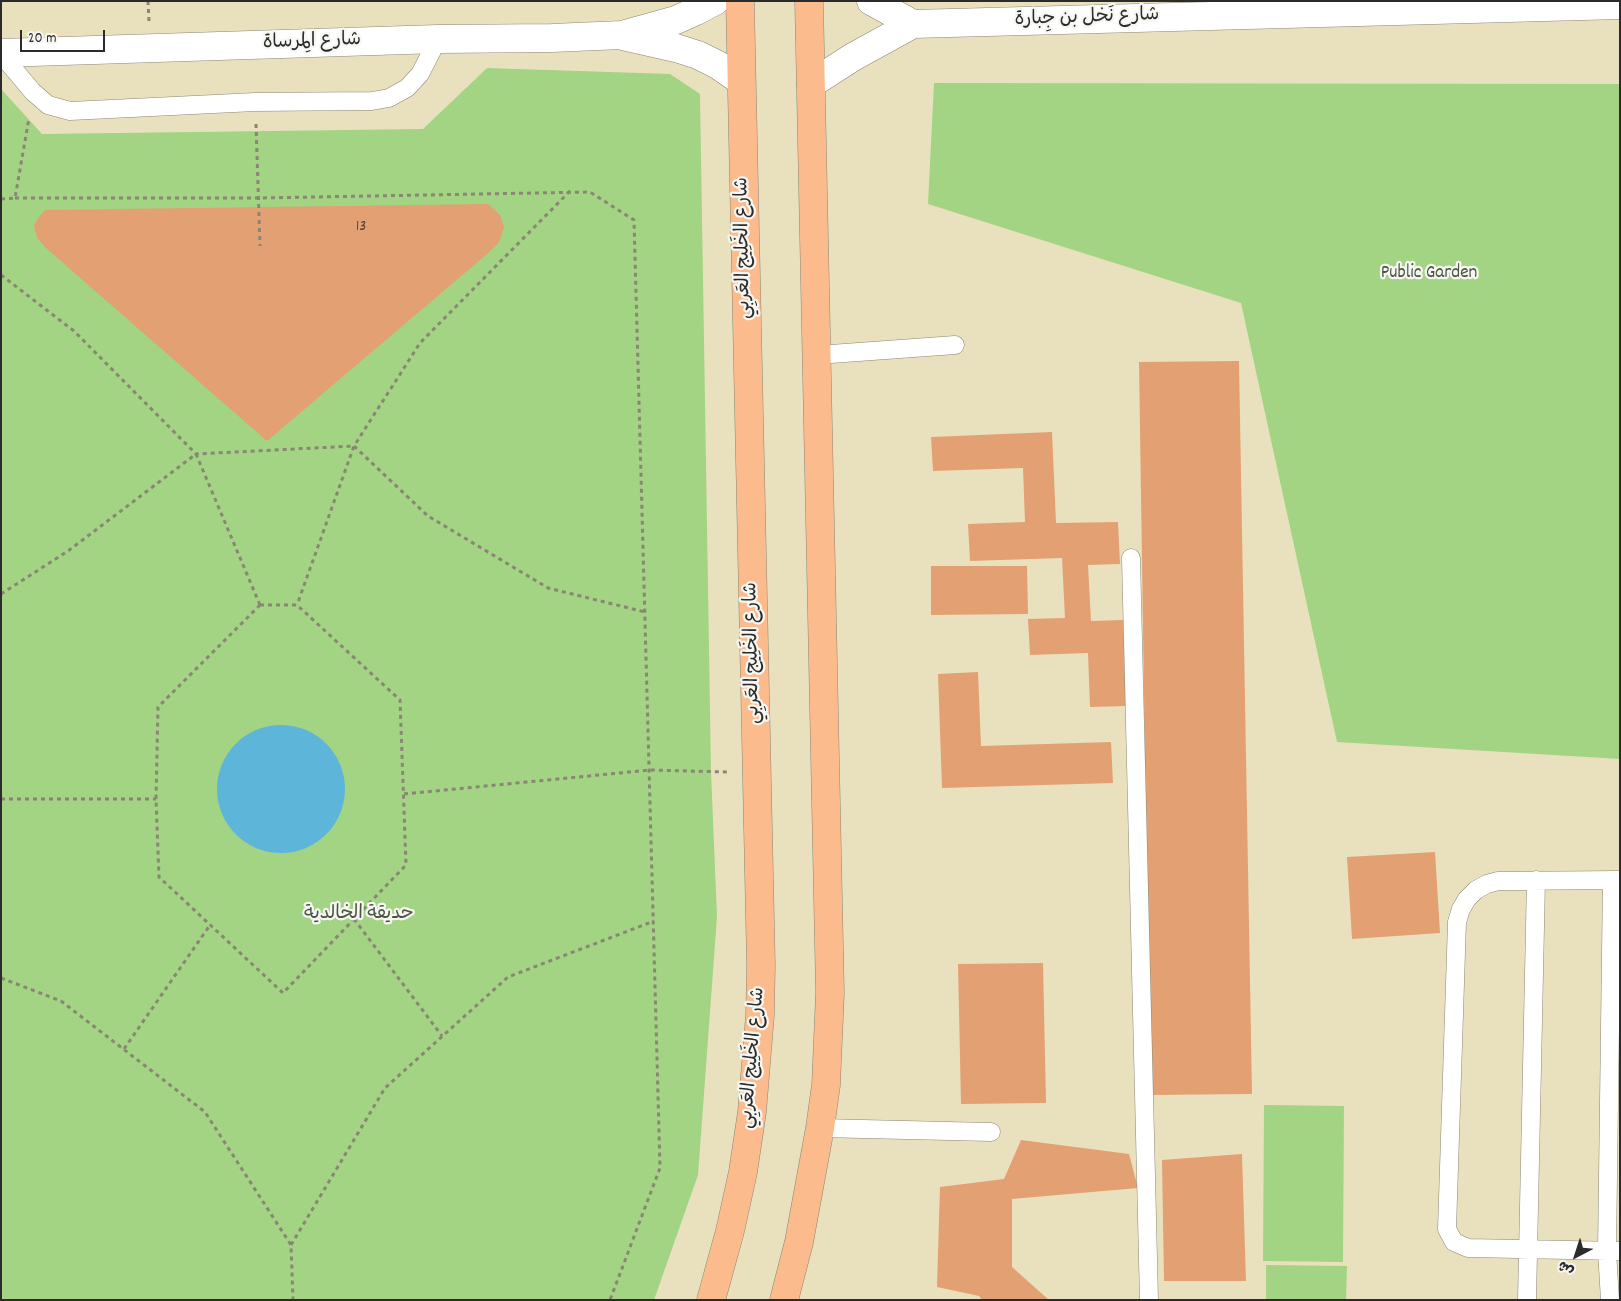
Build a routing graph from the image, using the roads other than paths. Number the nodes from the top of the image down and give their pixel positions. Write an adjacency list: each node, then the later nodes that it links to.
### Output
1 (715, 1): 8 (street, شارع المِرساة)
2 (740, 1): 11 (highway, شارع الخَلِيج العَربِي)
3 (809, 1): 12 (highway)
4 (872, 1): 7 (street)
5 (1620, 5): 6 (street, شارع نَخل بن جِبارة)
6 (1255, 8): 7 (street, شارع نَخل بن جِبارة)
7 (913, 24): 12 (street, شارع نَخل بن جِبارة)
8 (622, 35): 9 (street, شارع المِرساة); 11 (street, شارع المِرساة)
9 (438, 39): 10 (street, شارع المِرساة); 10 (lane)
10 (1, 54)
11 (741, 81): 22 (highway, شارع الخَلِيج العَربِي)
12 (811, 84): 14 (highway)
13 (954, 345): 14 (lane)
14 (816, 355): 18 (highway)
15 (1131, 558): 24 (lane)
16 (1536, 880): 17 (lane); 20 (lane); 20 (lane)
17 (1616, 880): 21 (lane)
18 (820, 1128): 19 (lane); 23 (highway)
19 (991, 1132)
20 (1530, 1250): 21 (lane); 25 (lane)
21 (1613, 1251): 26 (lane)
22 (711, 1300)
23 (784, 1300)
24 (1149, 1300)
25 (1527, 1300)
26 (1610, 1300)

